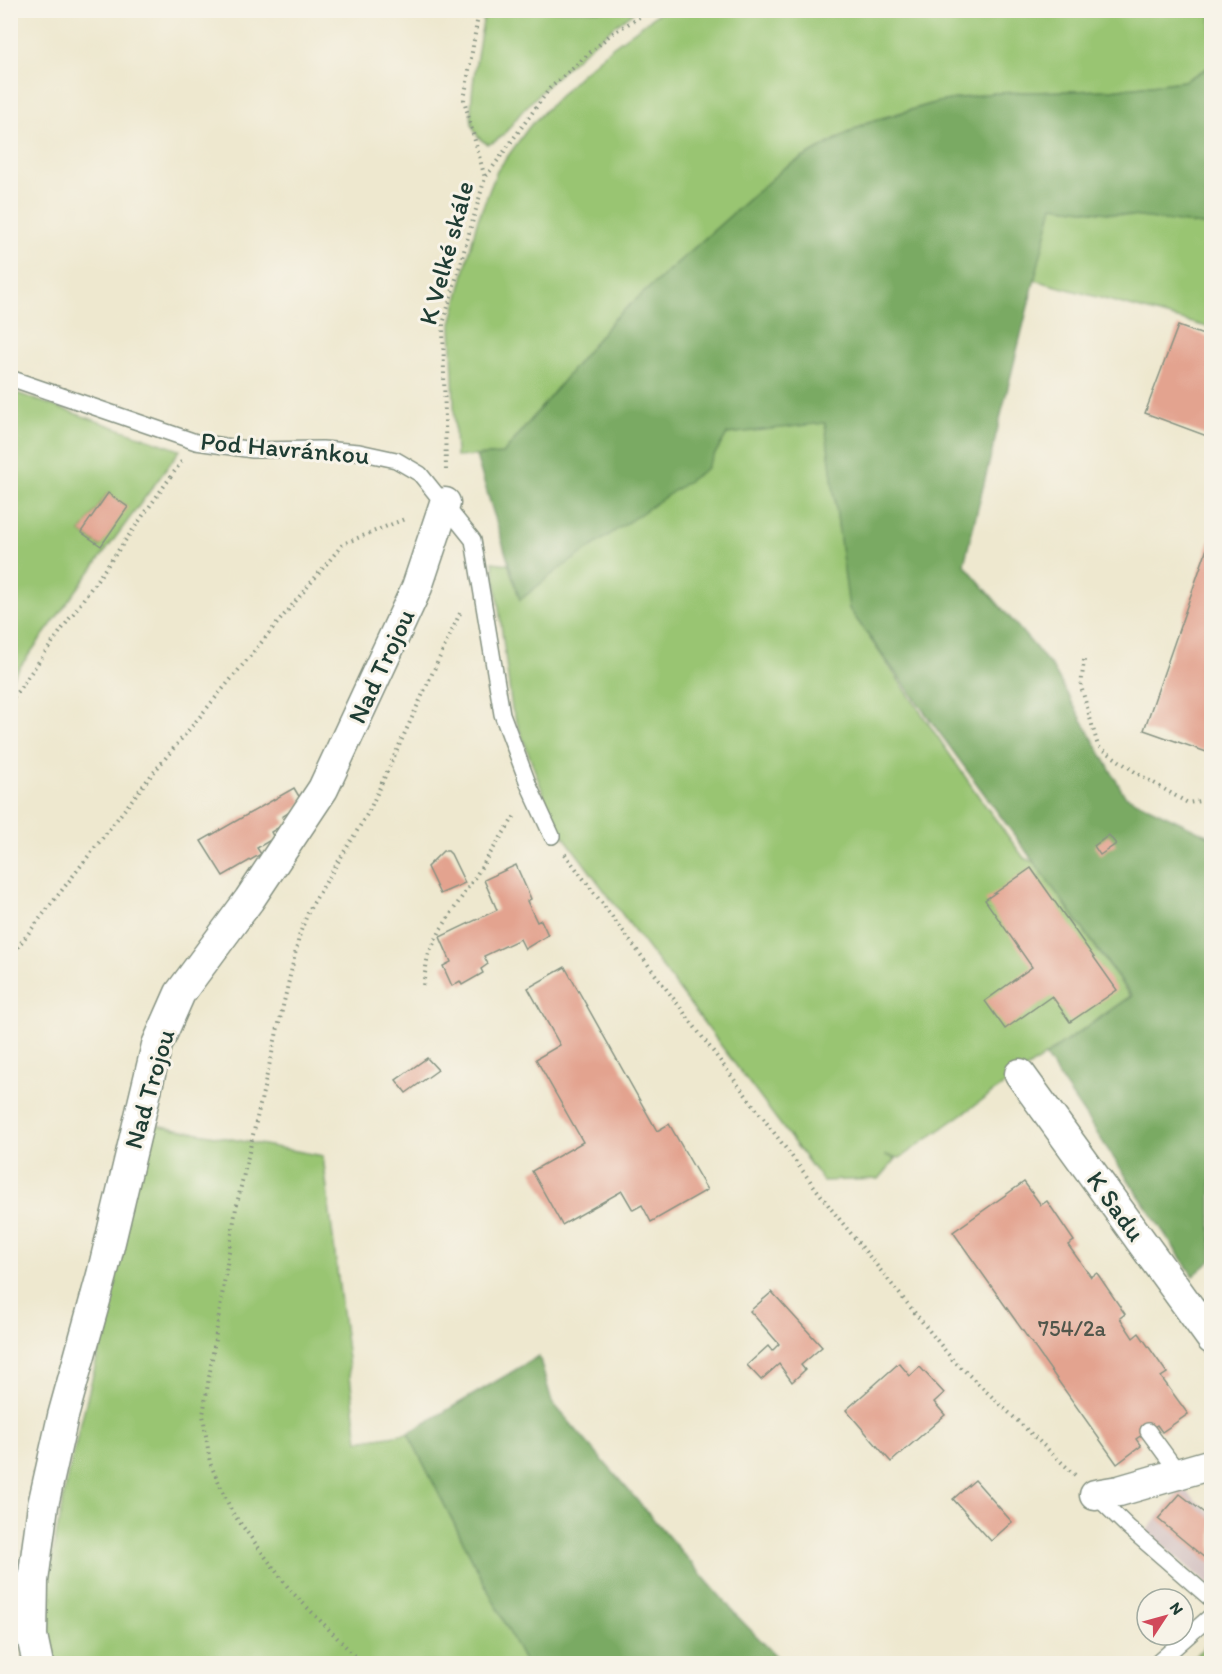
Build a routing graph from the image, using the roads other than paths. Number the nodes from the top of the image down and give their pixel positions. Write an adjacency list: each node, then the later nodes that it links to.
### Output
1 (10, 378): 2 (lane, Pod Havránkou)
2 (445, 503): 3 (lane, Pod Havránkou); 12 (street, Nad Trojou)
3 (552, 836)
4 (1020, 1074): 5 (street, K Sadu)
5 (1212, 1339)
6 (1148, 1431): 8 (lane)
7 (1212, 1464): 8 (street)
8 (1178, 1472): 9 (street)
9 (1095, 1495): 10 (lane)
10 (1212, 1600)
11 (1212, 1615): 13 (lane)
12 (38, 1664)
13 (1156, 1664)

